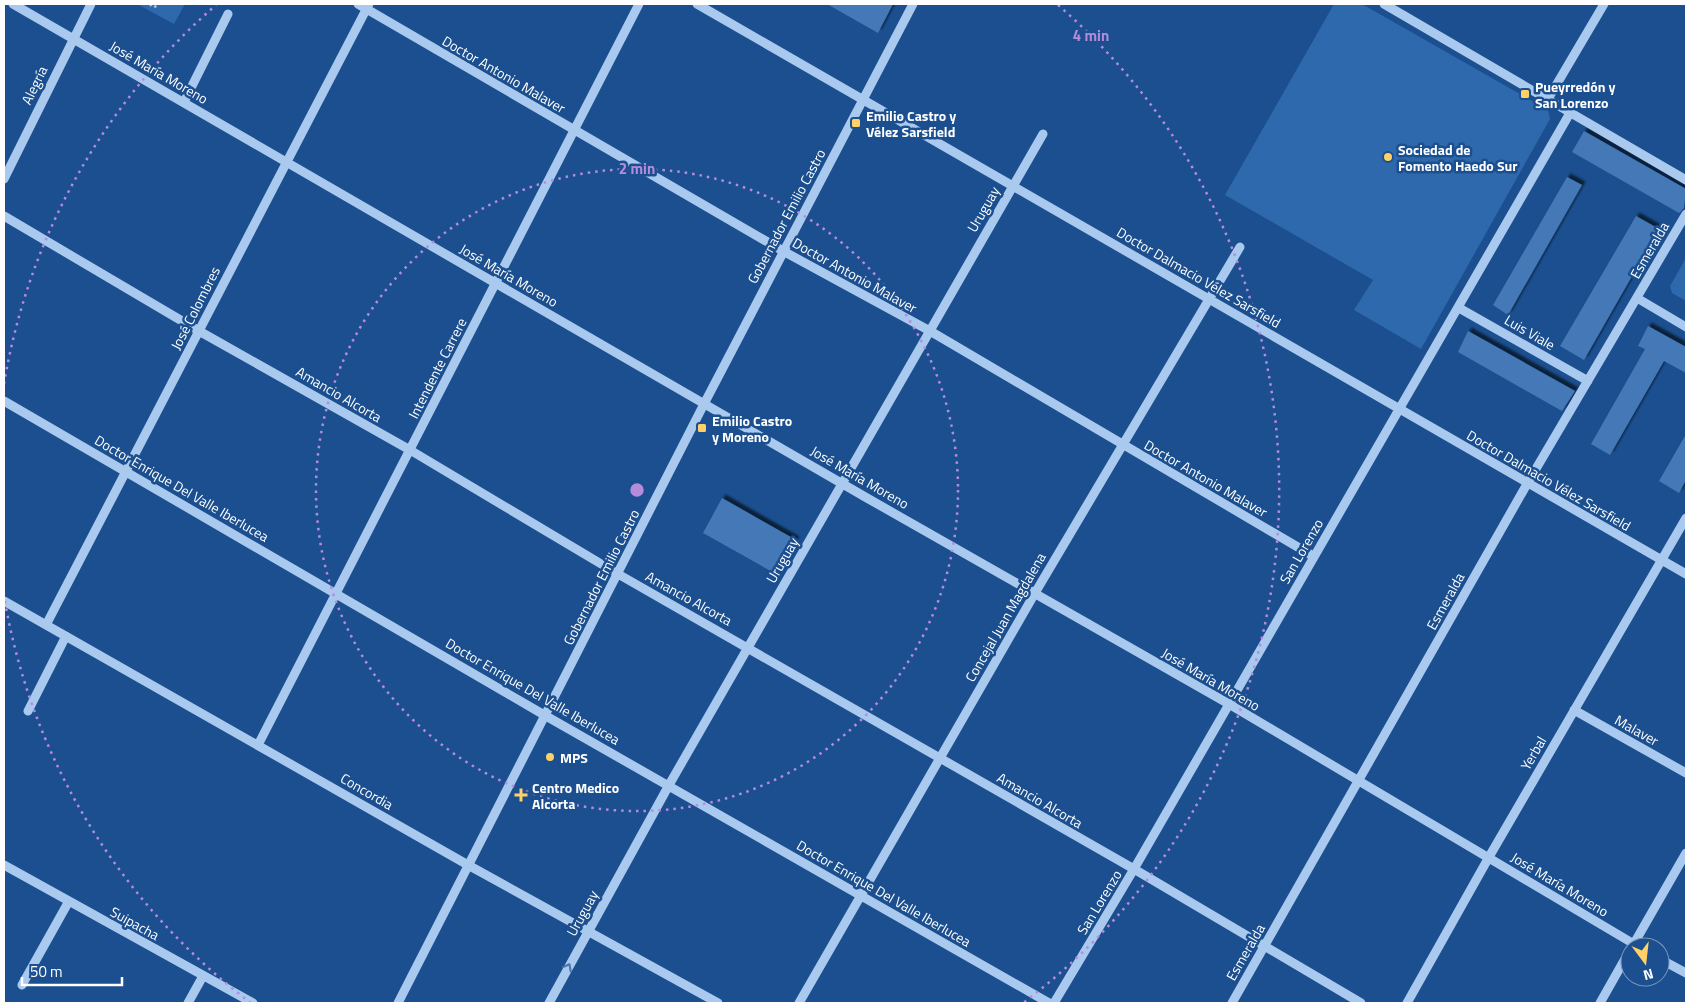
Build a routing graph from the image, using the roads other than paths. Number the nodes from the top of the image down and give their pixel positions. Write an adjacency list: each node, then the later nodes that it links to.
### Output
1 (13, 4): 11 (street, José María Moreno)
2 (92, 4): 11 (street, Alegría)
3 (358, 4): 9 (street, Doctor Antonio Malaver)
4 (639, 4): 16 (street, Intendente Carrere)
5 (697, 4): 12 (street, Doctor Dalmacio Vélez Sarsfield)
6 (913, 4): 12 (street, Gobernador Emilio Castro)
7 (1384, 4): 13 (street)
8 (1604, 4): 13 (street)
9 (368, 6): 16 (street, Doctor Antonio Malaver); 18 (street, José Colombres)
10 (228, 14): 14 (street)
11 (73, 38): 14 (street, José María Moreno); 19 (street, Alegría)
12 (864, 99): 21 (street, Doctor Dalmacio Vélez Sarsfield); 25 (street, Gobernador Emilio Castro)
13 (1548, 99): 15 (street)
14 (184, 102): 18 (street, José María Moreno)
15 (1570, 113): 20 (street); 29 (street, San Lorenzo)
16 (574, 131): 25 (street, Doctor Antonio Malaver); 26 (street, Intendente Carrere)
17 (1043, 134): 21 (street, Uruguay)
18 (286, 161): 26 (street, José María Moreno); 31 (street, José Colombres)
19 (4, 179)
20 (1686, 180)
21 (1013, 185): 27 (street, Doctor Dalmacio Vélez Sarsfield); 32 (street, Uruguay)
22 (1686, 214): 28 (street, Esmeralda)
23 (4, 216): 31 (street, Amancio Alcorta)
24 (1240, 246): 27 (street, Concejal Juan Magdalena)
25 (783, 251): 32 (street, Doctor Antonio Malaver); 35 (street, Gobernador Emilio Castro)
26 (496, 284): 35 (street, José María Moreno); 38 (street, Intendente Carrere)
27 (1208, 298): 36 (street, Doctor Dalmacio Vélez Sarsfield); 37 (street, Concejal Juan Magdalena)
28 (1637, 298): 30 (street); 33 (street, Esmeralda)
29 (1459, 308): 33 (street, Luis Viale); 36 (street, San Lorenzo)
30 (1686, 327)
31 (199, 331): 38 (street, Amancio Alcorta); 39 (street, José Colombres)
32 (930, 331): 37 (street, Doctor Antonio Malaver); 40 (street, Uruguay)
33 (1588, 381): 41 (street, Esmeralda)
34 (4, 401): 39 (street, Doctor Enrique Del Valle Iberlucea)
35 (704, 404): 40 (street, José María Moreno); 45 (street, Gobernador Emilio Castro)
36 (1400, 410): 41 (street, Doctor Dalmacio Vélez Sarsfield); 43 (street, San Lorenzo)
37 (1122, 445): 43 (street, Doctor Antonio Malaver); 47 (street, Concejal Juan Magdalena)
38 (410, 450): 45 (street, Amancio Alcorta); 48 (street, Intendente Carrere)
39 (127, 472): 48 (street, Doctor Enrique Del Valle Iberlucea); 50 (street, José Colombres)
40 (842, 483): 47 (street, José María Moreno); 52 (street, Uruguay)
41 (1527, 484): 44 (street, Doctor Dalmacio Vélez Sarsfield); 60 (street, Esmeralda)
42 (1686, 518): 44 (street, Yerbal)
43 (1313, 556): 53 (street, San Lorenzo)
44 (1662, 560): 46 (street, Doctor Dalmacio Vélez Sarsfield); 54 (street, Yerbal)
45 (618, 574): 52 (street, Amancio Alcorta); 56 (street, Gobernador Emilio Castro)
46 (1686, 574)
47 (1035, 592): 53 (street, José María Moreno); 58 (street, Concejal Juan Magdalena)
48 (338, 593): 56 (street, Doctor Enrique Del Valle Iberlucea); 57 (street, Intendente Carrere)
49 (4, 601): 50 (street, Concordia)
50 (46, 625): 51 (street, Concordia)
51 (66, 636): 55 (street); 57 (street, Concordia)
52 (748, 646): 58 (street, Amancio Alcorta); 61 (street, Uruguay)
53 (1229, 704): 60 (street, José María Moreno); 66 (street, San Lorenzo)
54 (1574, 710): 59 (street, Malaver); 63 (street, Yerbal)
55 (28, 711)
56 (546, 716): 61 (street, Doctor Enrique Del Valle Iberlucea); 65 (street, Gobernador Emilio Castro)
57 (258, 745): 65 (street, Concordia)
58 (940, 759): 66 (street, Amancio Alcorta); 67 (street, Concejal Juan Magdalena)
59 (1686, 773)
60 (1358, 782): 63 (street, José María Moreno); 72 (street, Esmeralda)
61 (669, 785): 67 (street, Doctor Enrique Del Valle Iberlucea); 69 (street, Uruguay)
62 (1686, 853): 70 (street)
63 (1488, 857): 71 (street, José María Moreno); 88 (street, Yerbal)
64 (4, 865): 68 (street, Suipacha)
65 (468, 865): 69 (street, Concordia); 80 (street, Gobernador Emilio Castro)
66 (1134, 869): 72 (street, Amancio Alcorta); 85 (street, San Lorenzo)
67 (862, 895): 83 (street, Concejal Juan Magdalena); 84 (street, Doctor Enrique Del Valle Iberlucea)
68 (69, 901): 76 (street, Suipacha); 77 (street)
69 (587, 930): 81 (street, Uruguay, one-way to 69); 82 (street, Concordia)
70 (1640, 937)
71 (1620, 938)
72 (1265, 945): 86 (street, Esmeralda); 87 (street, Amancio Alcorta)
73 (1670, 964): 75 (street)
74 (1620, 970): 89 (street)
75 (1686, 973)
76 (203, 976): 78 (street); 79 (street, Suipacha)
77 (22, 985)
78 (188, 1003)
79 (253, 1003)
80 (398, 1003)
81 (549, 1003)
82 (718, 1003)
83 (799, 1003)
84 (1049, 1003)
85 (1054, 1003)
86 (1232, 1003)
87 (1361, 1003)
88 (1407, 1003)
89 (1600, 1003)

